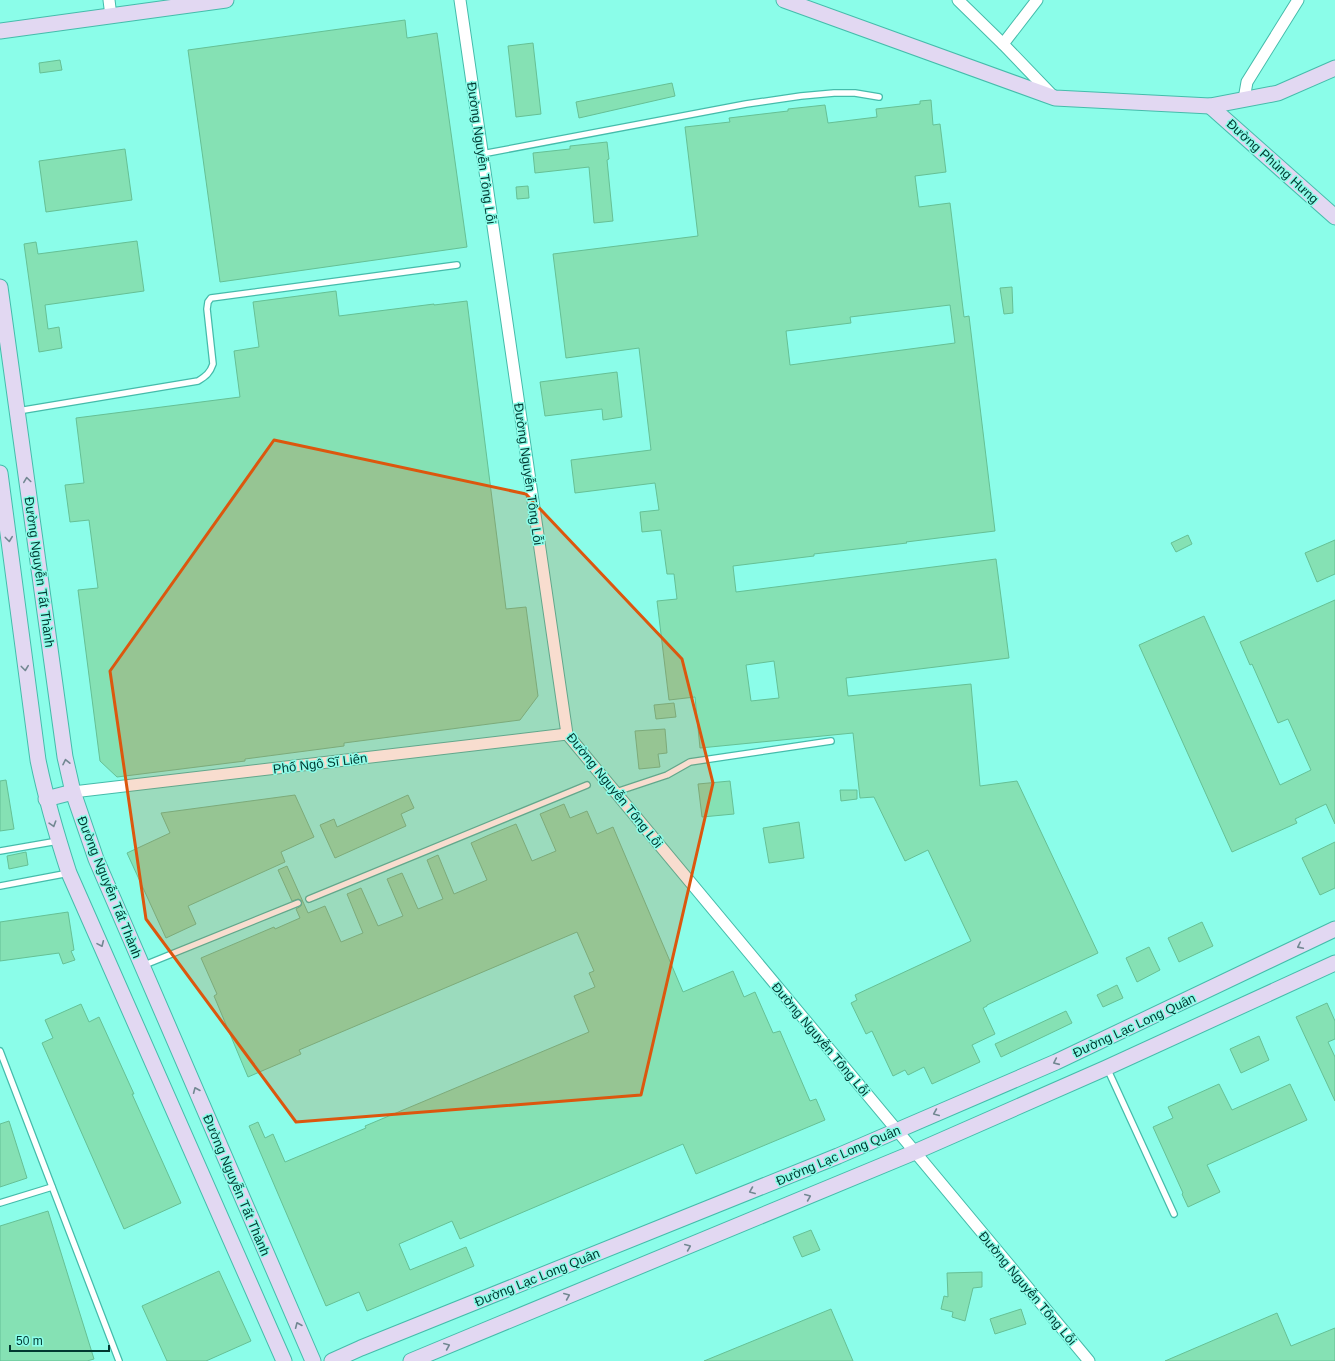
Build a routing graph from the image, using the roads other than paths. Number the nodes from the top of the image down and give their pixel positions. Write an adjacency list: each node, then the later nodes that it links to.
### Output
1 (109, 0): 8 (street)
2 (226, 0): 8 (main road)
3 (460, 0): 16 (street, Đường Nguyễn Tông Lỗi)
4 (784, 0): 13 (main road)
5 (958, 0): 10 (street)
6 (1037, 0): 10 (street)
7 (1298, 0): 14 (street)
8 (111, 16): 9 (main road)
9 (0, 31)
10 (1003, 44): 13 (street)
11 (1335, 68): 14 (main road)
12 (879, 97): 16 (lane)
13 (1055, 98): 15 (main road)
14 (1244, 99): 15 (main road)
15 (1210, 106): 17 (main road, Đường Phùng Hưng)
16 (482, 154): 22 (street, Đường Nguyễn Tông Lỗi)
17 (1335, 217)
18 (457, 264): 20 (lane)
19 (0, 287): 20 (main road, Đường Nguyễn Tất Thành)
20 (17, 411): 25 (main road, Đường Nguyễn Tất Thành, one-way to 20)
21 (0, 473): 27 (main road, Đường Nguyễn Tất Thành, one-way to 27)
22 (567, 734): 25 (street, Phố Ngô Sĩ Liên); 26 (street, Đường Nguyễn Tông Lỗi)
23 (831, 740): 26 (lane)
24 (587, 785): 32 (lane)
25 (73, 792): 27 (main road); 36 (main road, Đường Nguyễn Tất Thành)
26 (615, 792): 39 (street, Đường Nguyễn Tông Lỗi)
27 (46, 799): 28 (main road, Đường Nguyễn Tất Thành, one-way to 28)
28 (58, 841): 29 (lane); 30 (main road, Đường Nguyễn Tất Thành)
29 (0, 851)
30 (69, 873): 31 (lane); 45 (main road, Đường Nguyễn Tất Thành, one-way to 45)
31 (0, 886)
32 (309, 899)
33 (298, 903): 36 (lane)
34 (1335, 929): 39 (main road, Đường Lạc Long Quân, one-way to 39)
35 (1335, 963): 38 (main road, Đường Lạc Long Quân)
36 (142, 966): 46 (main road, Đường Nguyễn Tất Thành, one-way to 36)
37 (0, 1051): 41 (lane)
38 (1106, 1068): 40 (main road, Đường Lạc Long Quân); 43 (lane)
39 (897, 1130): 40 (street, Đường Nguyễn Tông Lỗi); 47 (main road, Đường Lạc Long Quân, one-way to 47)
40 (915, 1152): 48 (main road, Đường Lạc Long Quân, one-way to 40); 49 (street, Đường Nguyễn Tông Lỗi)
41 (52, 1187): 42 (lane); 44 (lane)
42 (0, 1203)
43 (1174, 1214)
44 (119, 1361)
45 (284, 1361)
46 (313, 1361)
47 (332, 1361)
48 (411, 1361)
49 (1089, 1361)

